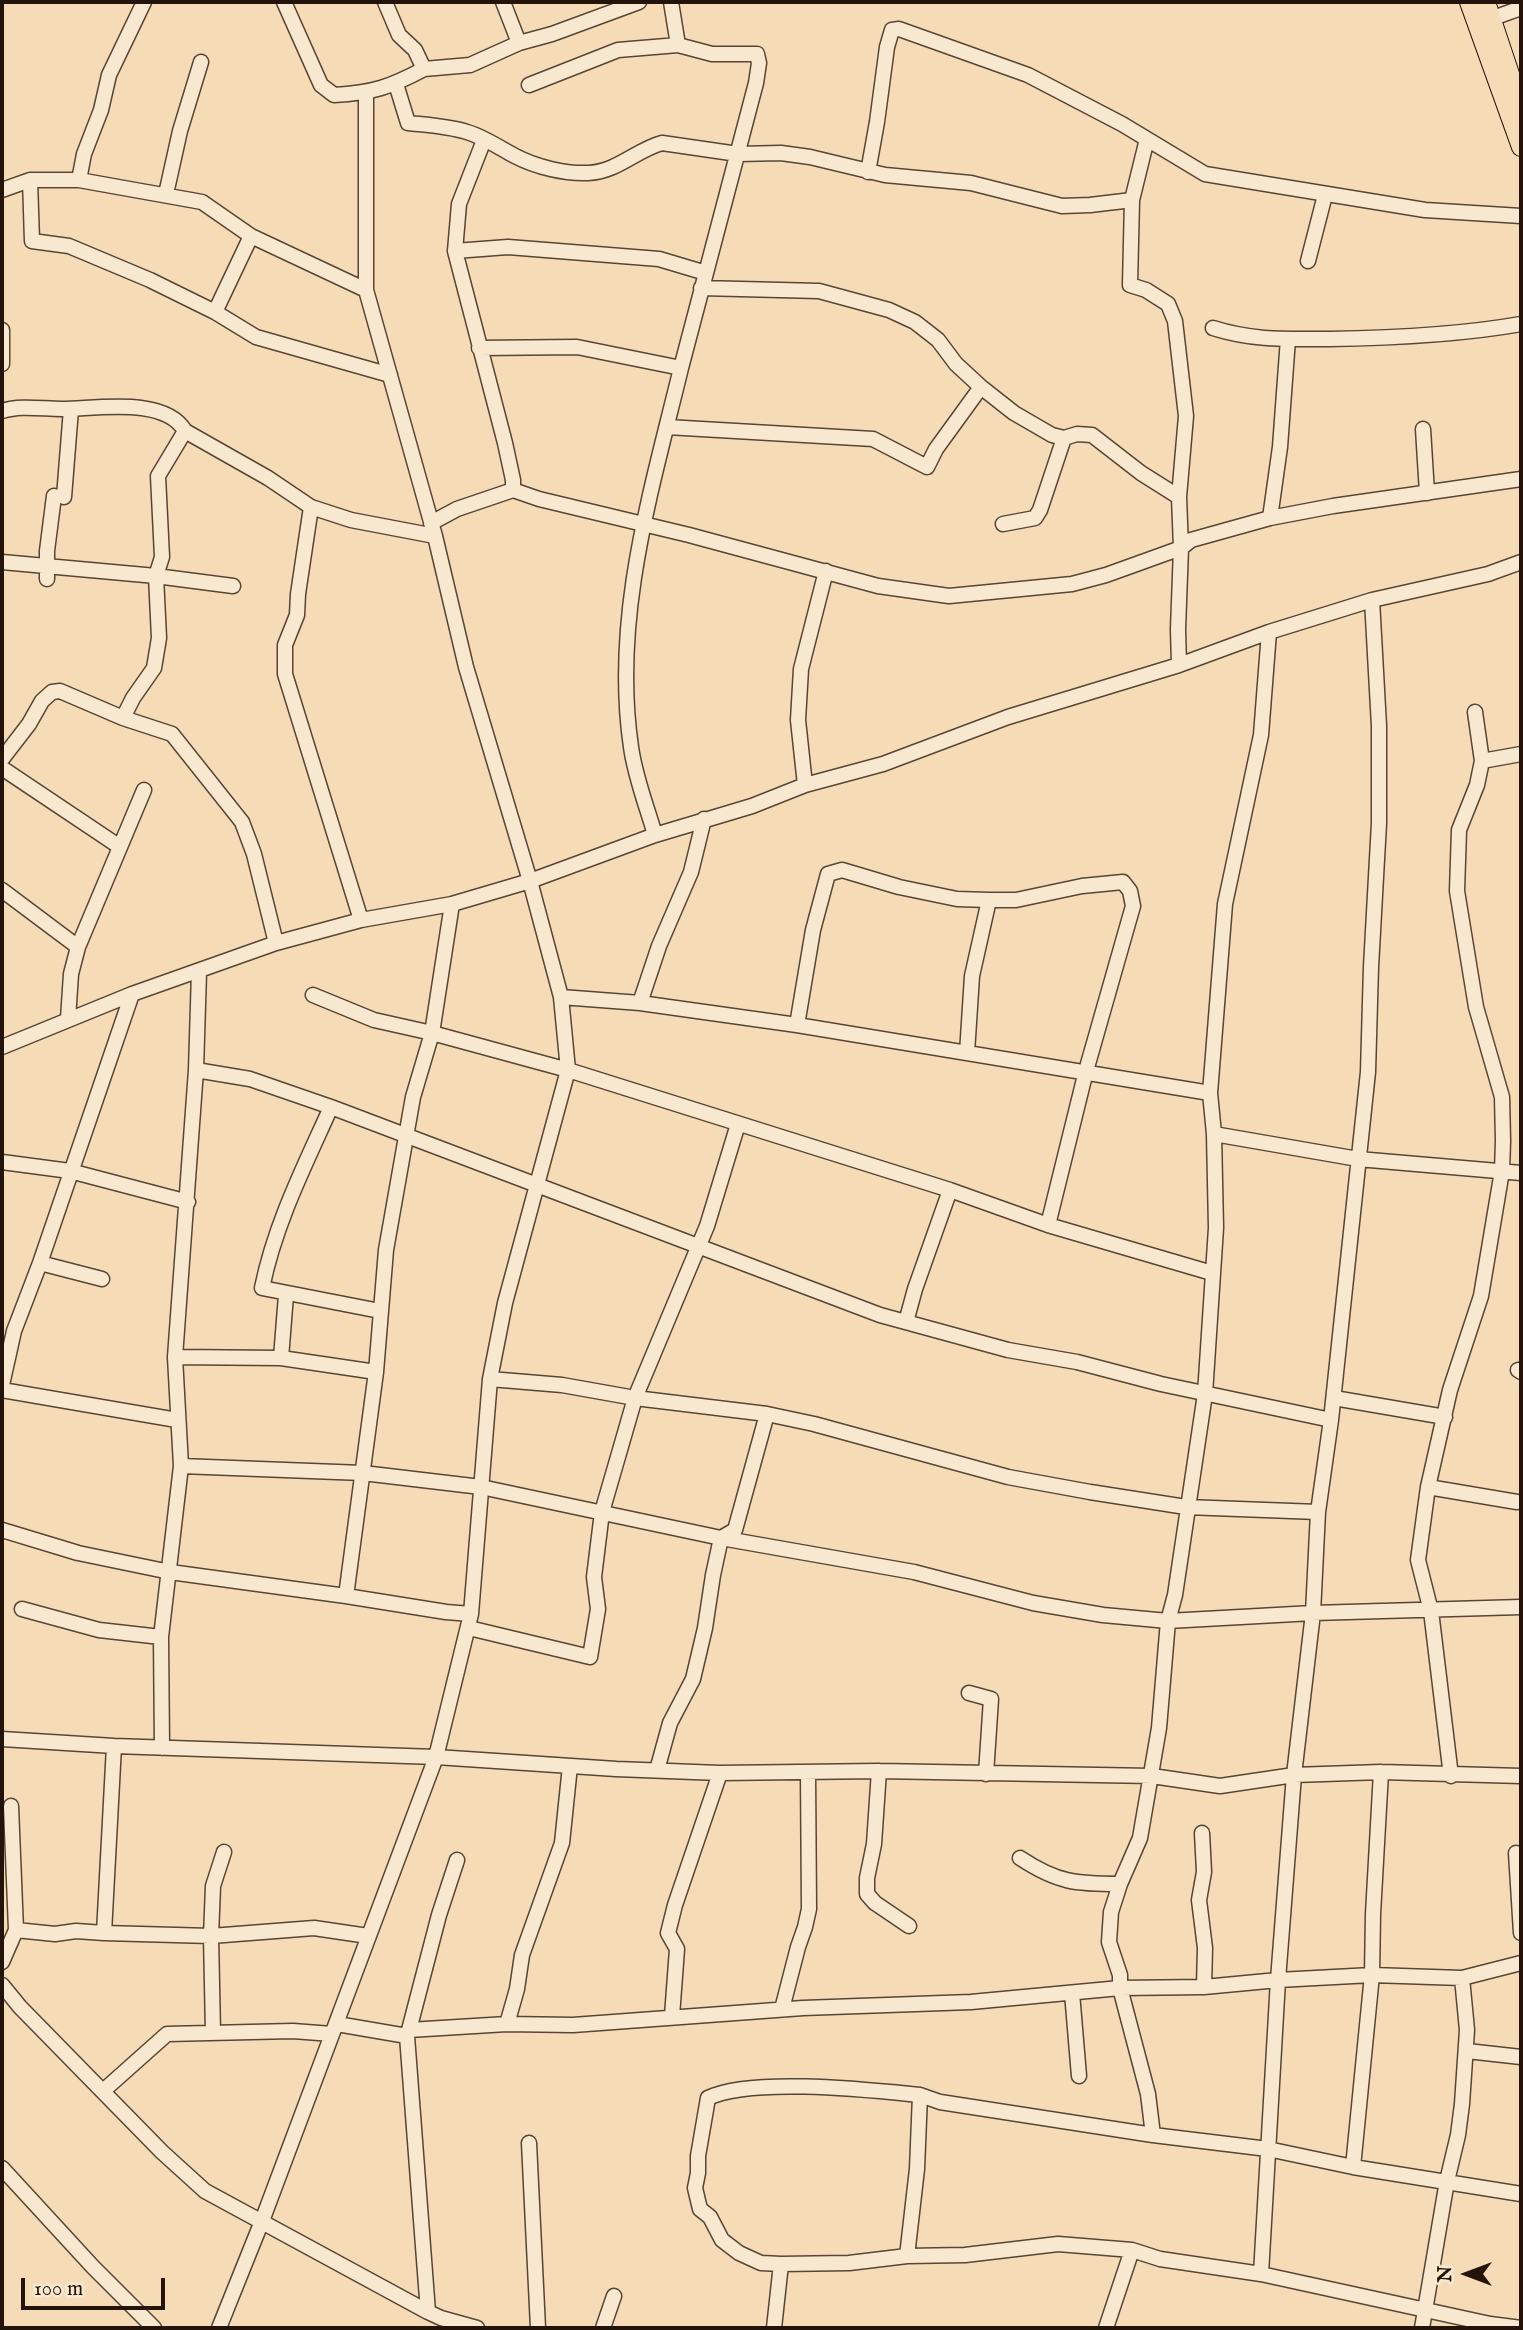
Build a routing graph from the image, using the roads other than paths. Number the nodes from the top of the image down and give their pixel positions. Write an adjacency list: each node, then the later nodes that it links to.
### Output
1 (144, 2): 24 (street)
2 (285, 2): 16 (street)
3 (385, 2): 13 (street)
4 (503, 2): 10 (street)
5 (639, 2): 10 (street)
6 (671, 2): 11 (street)
7 (1469, 2): 20 (main road)
8 (1521, 8): 9 (street)
9 (1489, 10): 17 (main road)
10 (519, 43): 13 (street)
11 (678, 45): 15 (street); 21 (street)
12 (201, 62): 26 (street)
13 (425, 69): 14 (street)
14 (396, 84): 16 (street); 19 (street)
15 (529, 85)
16 (366, 93): 35 (street)
17 (1521, 107)
18 (1147, 139): 22 (street); 27 (street); 28 (street)
19 (484, 140): 21 (street); 31 (street)
20 (1521, 147)
21 (738, 154): 22 (street); 33 (street)
22 (868, 172): 28 (street)
23 (30, 180): 24 (street); 25 (street); 36 (street)
24 (79, 180): 26 (street)
25 (2, 190)
26 (166, 194): 30 (street)
27 (1325, 195): 29 (street); 32 (street)
28 (1132, 200): 55 (street)
29 (1521, 216)
30 (251, 236): 35 (street); 36 (street)
31 (455, 251): 33 (street); 41 (street)
32 (1308, 261)
33 (706, 273): 34 (street)
34 (701, 288): 43 (street); 45 (street)
35 (366, 290): 44 (street)
36 (215, 312): 44 (street)
37 (1521, 324): 40 (street)
38 (1213, 328): 40 (street)
39 (2, 330): 42 (street)
40 (1288, 339): 57 (street)
41 (479, 348): 43 (street); 53 (street)
42 (2, 364)
43 (681, 368): 48 (street)
44 (390, 375): 60 (street)
45 (981, 387): 48 (street); 51 (street)
46 (71, 409): 47 (street); 50 (street); 65 (street)
47 (2, 411)
48 (667, 427): 59 (street)
49 (1423, 429): 54 (street)
50 (185, 431): 56 (street); 66 (street)
51 (1064, 438): 55 (street); 58 (street)
52 (1521, 479): 54 (street)
53 (513, 490): 59 (street); 60 (street)
54 (1427, 493): 57 (street)
55 (1179, 497): 61 (street)
56 (311, 507): 60 (street); 86 (street)
57 (1270, 518): 61 (street)
58 (1003, 524)
59 (643, 525): 64 (street); 80 (street)
60 (433, 529): 82 (street)
61 (1181, 548): 64 (street); 70 (street)
62 (2, 562): 65 (street)
63 (1521, 562): 68 (street)
64 (826, 571): 77 (street)
65 (47, 573): 66 (street)
66 (156, 576): 67 (street); 72 (street)
67 (233, 586)
68 (1371, 600): 69 (street); 107 (street)
69 (1269, 632): 70 (street); 102 (street)
70 (1179, 665): 77 (street)
71 (1475, 712): 75 (street)
72 (123, 718): 74 (street); 87 (street)
73 (1521, 754): 75 (street)
74 (2, 759)
75 (1482, 761): 110 (street)
76 (2, 768): 81 (street)
77 (805, 785): 79 (street)
78 (144, 790): 81 (street)
79 (704, 819): 80 (street); 93 (street)
80 (655, 835): 82 (street)
81 (120, 847): 88 (street)
82 (530, 881): 85 (street); 92 (street)
83 (2, 890): 88 (street)
84 (989, 901): 95 (street); 98 (street); 101 (street)
85 (452, 904): 86 (street); 96 (street)
86 (360, 920): 87 (street)
87 (276, 943): 89 (street)
88 (78, 947): 94 (street)
89 (199, 972): 90 (street); 99 (street)
90 (132, 994): 94 (street); 109 (street)
91 (313, 995): 96 (street)
92 (561, 998): 93 (street); 100 (street)
93 (640, 1003): 95 (street)
94 (68, 1019): 97 (street)
95 (797, 1025): 98 (street)
96 (432, 1033): 100 (street); 106 (street)
97 (2, 1047)
98 (967, 1053): 101 (street)
99 (196, 1070): 103 (street); 114 (street)
100 (568, 1070): 104 (street); 112 (street)
101 (1086, 1071): 102 (street); 115 (street)
102 (1210, 1093): 105 (street)
103 (331, 1107): 106 (street); 120 (street)
104 (738, 1124): 113 (street); 116 (street)
105 (1214, 1134): 107 (street); 118 (street)
106 (406, 1136): 112 (street); 121 (street)
107 (1358, 1159): 110 (street); 130 (street)
108 (2, 1162): 109 (street)
109 (70, 1171): 114 (street); 117 (street)
110 (1502, 1171): 111 (street); 132 (street)
111 (1521, 1173)
112 (539, 1185): 116 (street); 126 (street)
113 (950, 1190): 115 (street); 122 (street)
114 (188, 1202): 123 (street)
115 (1048, 1226): 118 (street)
116 (698, 1248): 122 (street); 129 (street)
117 (40, 1263): 119 (street); 127 (street)
118 (1212, 1273): 128 (street)
119 (102, 1279)
120 (286, 1295): 121 (street); 124 (street)
121 (380, 1311): 125 (street)
122 (906, 1322): 128 (street)
123 (175, 1357): 124 (street); 133 (street)
124 (281, 1358): 125 (street)
125 (376, 1372): 136 (street)
126 (490, 1379): 129 (street); 137 (street)
127 (2, 1387): 133 (street)
128 (1205, 1394): 134 (street); 140 (street)
129 (635, 1398): 131 (street); 142 (street)
130 (1334, 1398): 132 (street); 134 (street)
131 (767, 1414): 140 (street); 144 (street)
132 (1445, 1417): 138 (street)
133 (177, 1420): 135 (street)
134 (1331, 1420): 141 (street)
135 (181, 1466): 136 (street); 145 (street)
136 (363, 1474): 137 (street); 146 (street)
137 (481, 1487): 142 (street); 151 (street)
138 (1428, 1487): 139 (street); 149 (street)
139 (1517, 1502)
140 (1186, 1507): 141 (street); 152 (street)
141 (1318, 1511): 150 (street)
142 (602, 1512): 144 (street); 151 (street)
143 (2, 1530): 145 (street)
144 (722, 1538): 152 (street); 160 (street)
145 (170, 1572): 146 (street); 153 (street)
146 (346, 1596): 151 (street)
147 (1521, 1607): 149 (street)
148 (22, 1609): 153 (street)
149 (1431, 1611): 150 (street); 168 (street)
150 (1313, 1613): 152 (street); 166 (street)
151 (470, 1621): 158 (street)
152 (1168, 1621): 167 (street)
153 (160, 1637): 157 (street)
154 (968, 1693): 165 (street)
155 (2, 1739): 156 (street)
156 (114, 1746): 157 (street); 179 (street)
157 (162, 1748): 158 (street)
158 (436, 1758): 159 (street); 182 (street)
159 (570, 1766): 160 (street); 194 (street)
160 (657, 1770): 163 (street)
161 (878, 1771): 164 (street); 165 (street); 177 (street)
162 (1381, 1772): 166 (street); 168 (street); 185 (street)
163 (720, 1773): 164 (street); 193 (street)
164 (808, 1773): 192 (street)
165 (986, 1774): 167 (street)
166 (1294, 1775): 167 (street); 187 (street)
167 (1152, 1776): 176 (street)
168 (1451, 1776): 169 (street)
169 (1521, 1776)
170 (11, 1806): 178 (street)
171 (1202, 1833): 189 (street)
172 (223, 1852): 181 (street)
173 (1516, 1853): 180 (street)
174 (1020, 1858): 176 (street)
175 (457, 1860): 197 (street)
176 (1120, 1884): 190 (street)
177 (909, 1926)
178 (16, 1930): 179 (street); 183 (street)
179 (104, 1933): 181 (street)
180 (1521, 1933)
181 (211, 1936): 182 (street); 196 (street)
182 (368, 1936): 195 (street)
183 (2, 1962)
184 (1521, 1963): 186 (street)
185 (1372, 1975): 186 (street); 187 (street); 206 (street)
186 (1462, 1978): 198 (street)
187 (1278, 1980): 189 (street); 205 (street)
188 (2, 1985): 201 (street)
189 (1204, 1987): 190 (street)
190 (1120, 1988): 191 (street); 203 (street)
191 (1072, 1993): 192 (street); 200 (street)
192 (782, 2009): 193 (street)
193 (672, 2016): 194 (street)
194 (507, 2024): 197 (street)
195 (334, 2029): 196 (street); 197 (street); 210 (street)
196 (213, 2033): 201 (street)
197 (408, 2033): 217 (street)
198 (1466, 2051): 199 (street); 208 (street)
199 (1521, 2057)
200 (1079, 2076)
201 (103, 2091): 210 (street)
202 (920, 2095): 203 (street); 212 (street); 213 (street)
203 (1153, 2135): 205 (street)
204 (529, 2143): 222 (street)
205 (1268, 2149): 206 (street); 214 (street)
206 (1353, 2167): 208 (street)
207 (2, 2168): 219 (street)
208 (1447, 2180): 209 (street); 216 (street)
209 (1521, 2194)
210 (262, 2221): 217 (street); 220 (street)
211 (1132, 2250): 212 (street); 214 (street); 225 (street)
212 (907, 2256): 213 (street)
213 (781, 2264): 224 (street)
214 (1261, 2274): 216 (street)
215 (614, 2296): 223 (street)
216 (1426, 2310): 218 (street); 226 (street)
217 (436, 2320): 221 (street)
218 (1490, 2326): 227 (street)
219 (154, 2328)
220 (219, 2328)
221 (477, 2328)
222 (538, 2328)
223 (603, 2328)
224 (774, 2328)
225 (1106, 2328)
226 (1422, 2328)
227 (1521, 2328)

